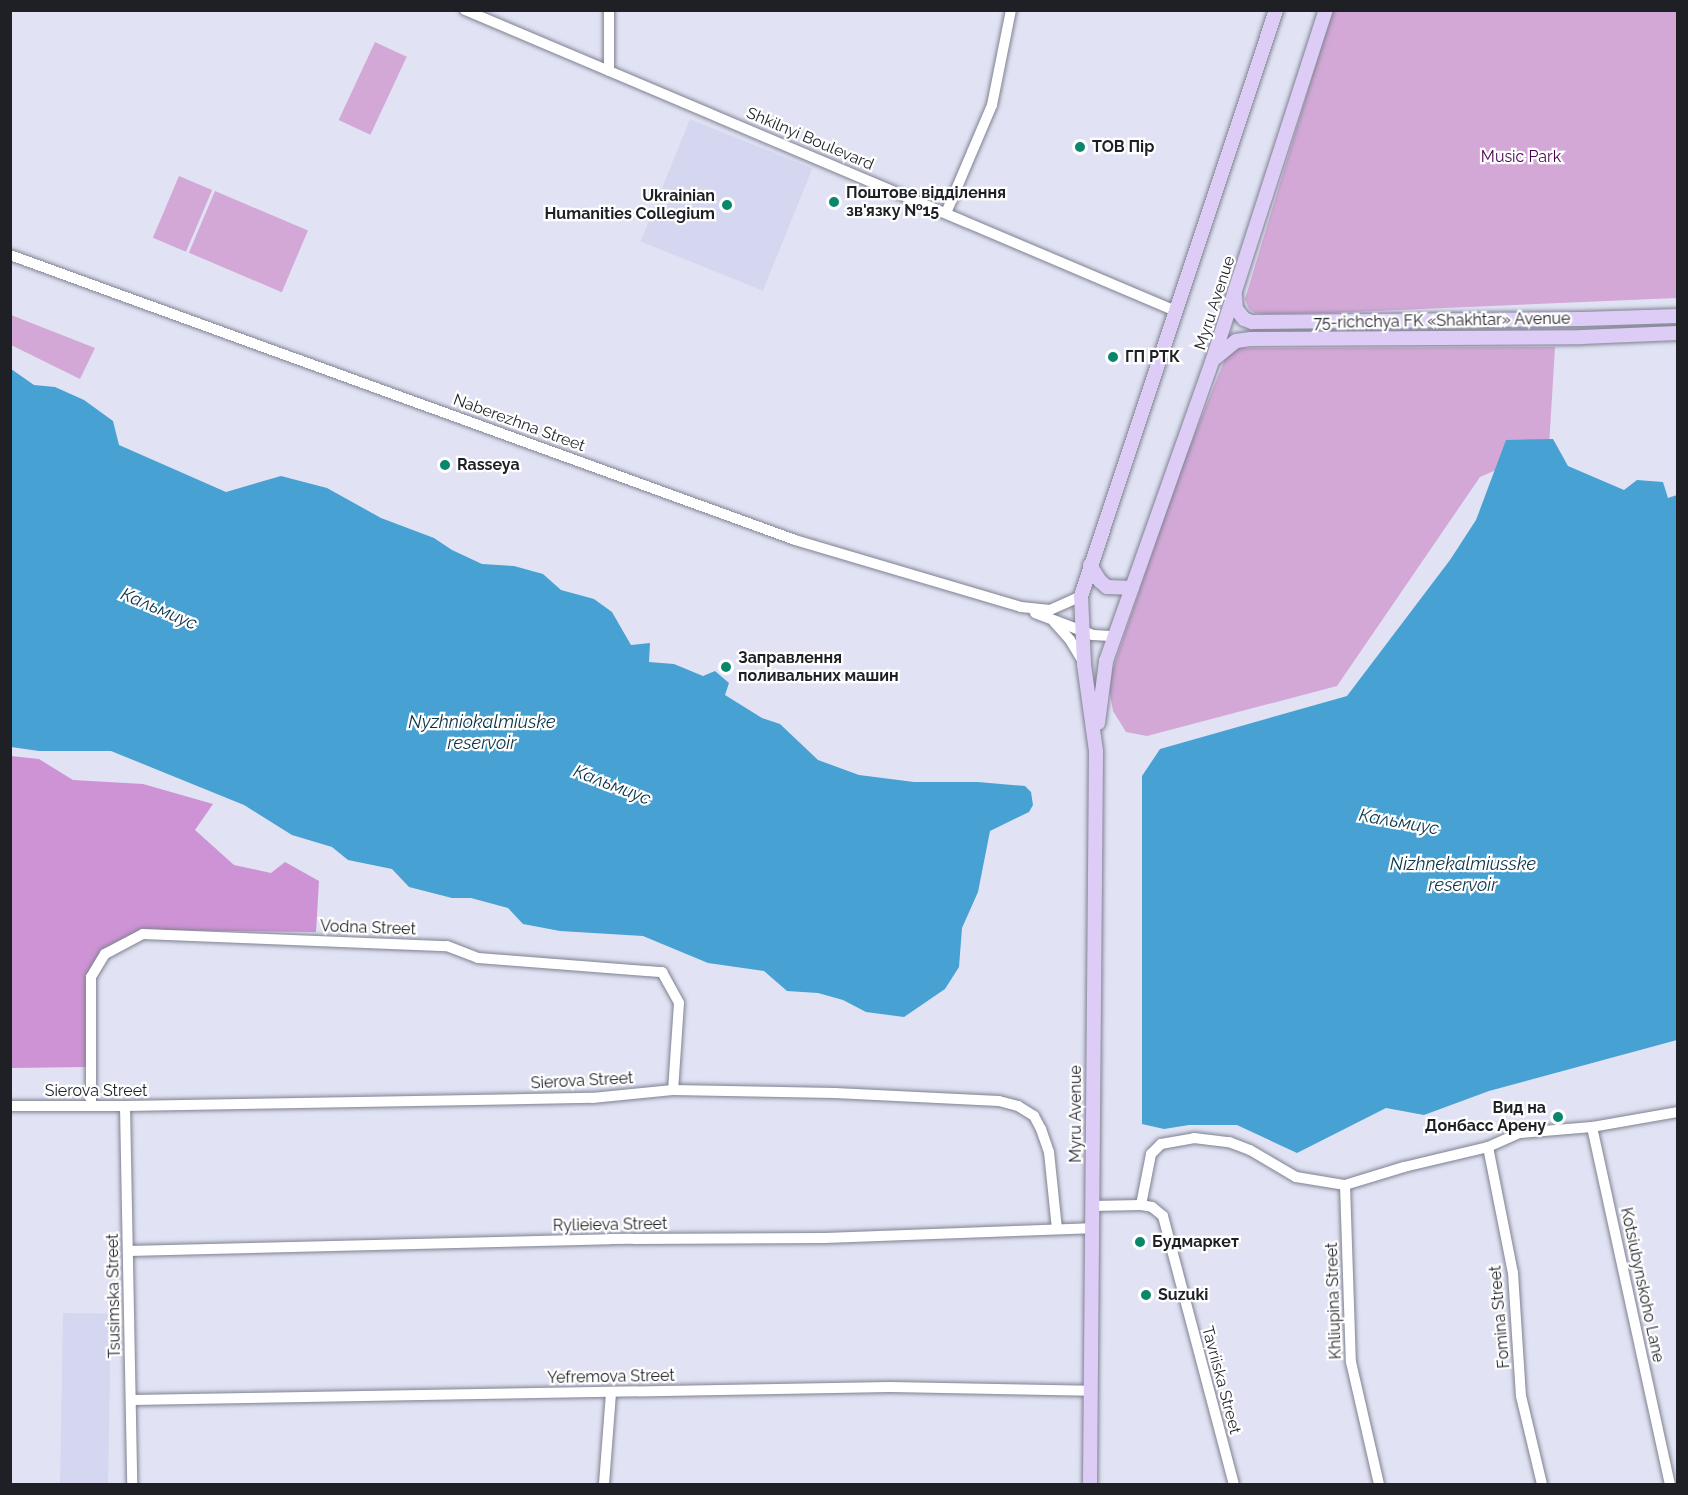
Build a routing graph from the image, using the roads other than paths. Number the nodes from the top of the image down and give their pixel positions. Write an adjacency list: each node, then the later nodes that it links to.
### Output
1 (465, 10): 6 (street, Shkilnyi Boulevard)
2 (609, 10): 6 (street)
3 (1011, 10): 7 (street)
4 (1276, 10): 10 (main road, Myru Avenue)
5 (1326, 10): 9 (main road, Myru Avenue)
6 (609, 71): 7 (street, Shkilnyi Boulevard)
7 (946, 213): 10 (street, Shkilnyi Boulevard)
8 (10, 255): 17 (street, Naberezhna Street)
9 (1235, 294): 11 (main road, 75-richchya FK «Shakhtar» Avenue); 13 (main road, Myru Avenue)
10 (1176, 310): 14 (main road, Myru Avenue)
11 (1677, 315)
12 (1677, 333): 13 (main road, 75-richchya FK «Shakhtar» Avenue)
13 (1213, 359): 15 (main road, Myru Avenue)
14 (1090, 565): 15 (main road); 16 (main road, Myru Avenue)
15 (1132, 588): 20 (main road, Myru Avenue)
16 (1081, 596): 17 (street); 19 (main road, Myru Avenue)
17 (1021, 607): 18 (street)
18 (1052, 620): 19 (street); 21 (street)
19 (1081, 631): 20 (street); 21 (main road, Myru Avenue)
20 (1115, 636): 22 (main road, Myru Avenue)
21 (1084, 664): 22 (main road, Myru Avenue)
22 (1096, 747): 32 (main road, Myru Avenue)
23 (674, 1090): 24 (street, Vodna Street); 26 (street, Sierova Street); 34 (street, Sierova Street)
24 (92, 1105): 25 (street, Sierova Street); 26 (street, Sierova Street)
25 (10, 1106)
26 (125, 1106): 35 (street, Tsusimska Street)
27 (1677, 1112): 28 (street)
28 (1592, 1127): 29 (street); 45 (street, Kotsiubynskoho Lane)
29 (1488, 1147): 30 (street); 44 (street, Fomina Street)
30 (1345, 1185): 31 (street); 43 (street, Khliupina Street)
31 (1141, 1205): 32 (street); 42 (street, Tavriiska Street)
32 (1092, 1206): 33 (main road, Myru Avenue)
33 (1092, 1228): 34 (street, Rylieieva Street); 36 (main road, Myru Avenue)
34 (1057, 1229): 35 (street, Rylieieva Street)
35 (128, 1251): 38 (street, Tsusimska Street)
36 (1090, 1391): 37 (street, Yefremova Street); 41 (main road, Myru Avenue)
37 (611, 1392): 38 (street, Yefremova Street); 40 (street)
38 (132, 1400): 39 (street, Tsusimska Street)
39 (132, 1485)
40 (604, 1485)
41 (1090, 1485)
42 (1234, 1485)
43 (1379, 1485)
44 (1542, 1485)
45 (1670, 1485)

